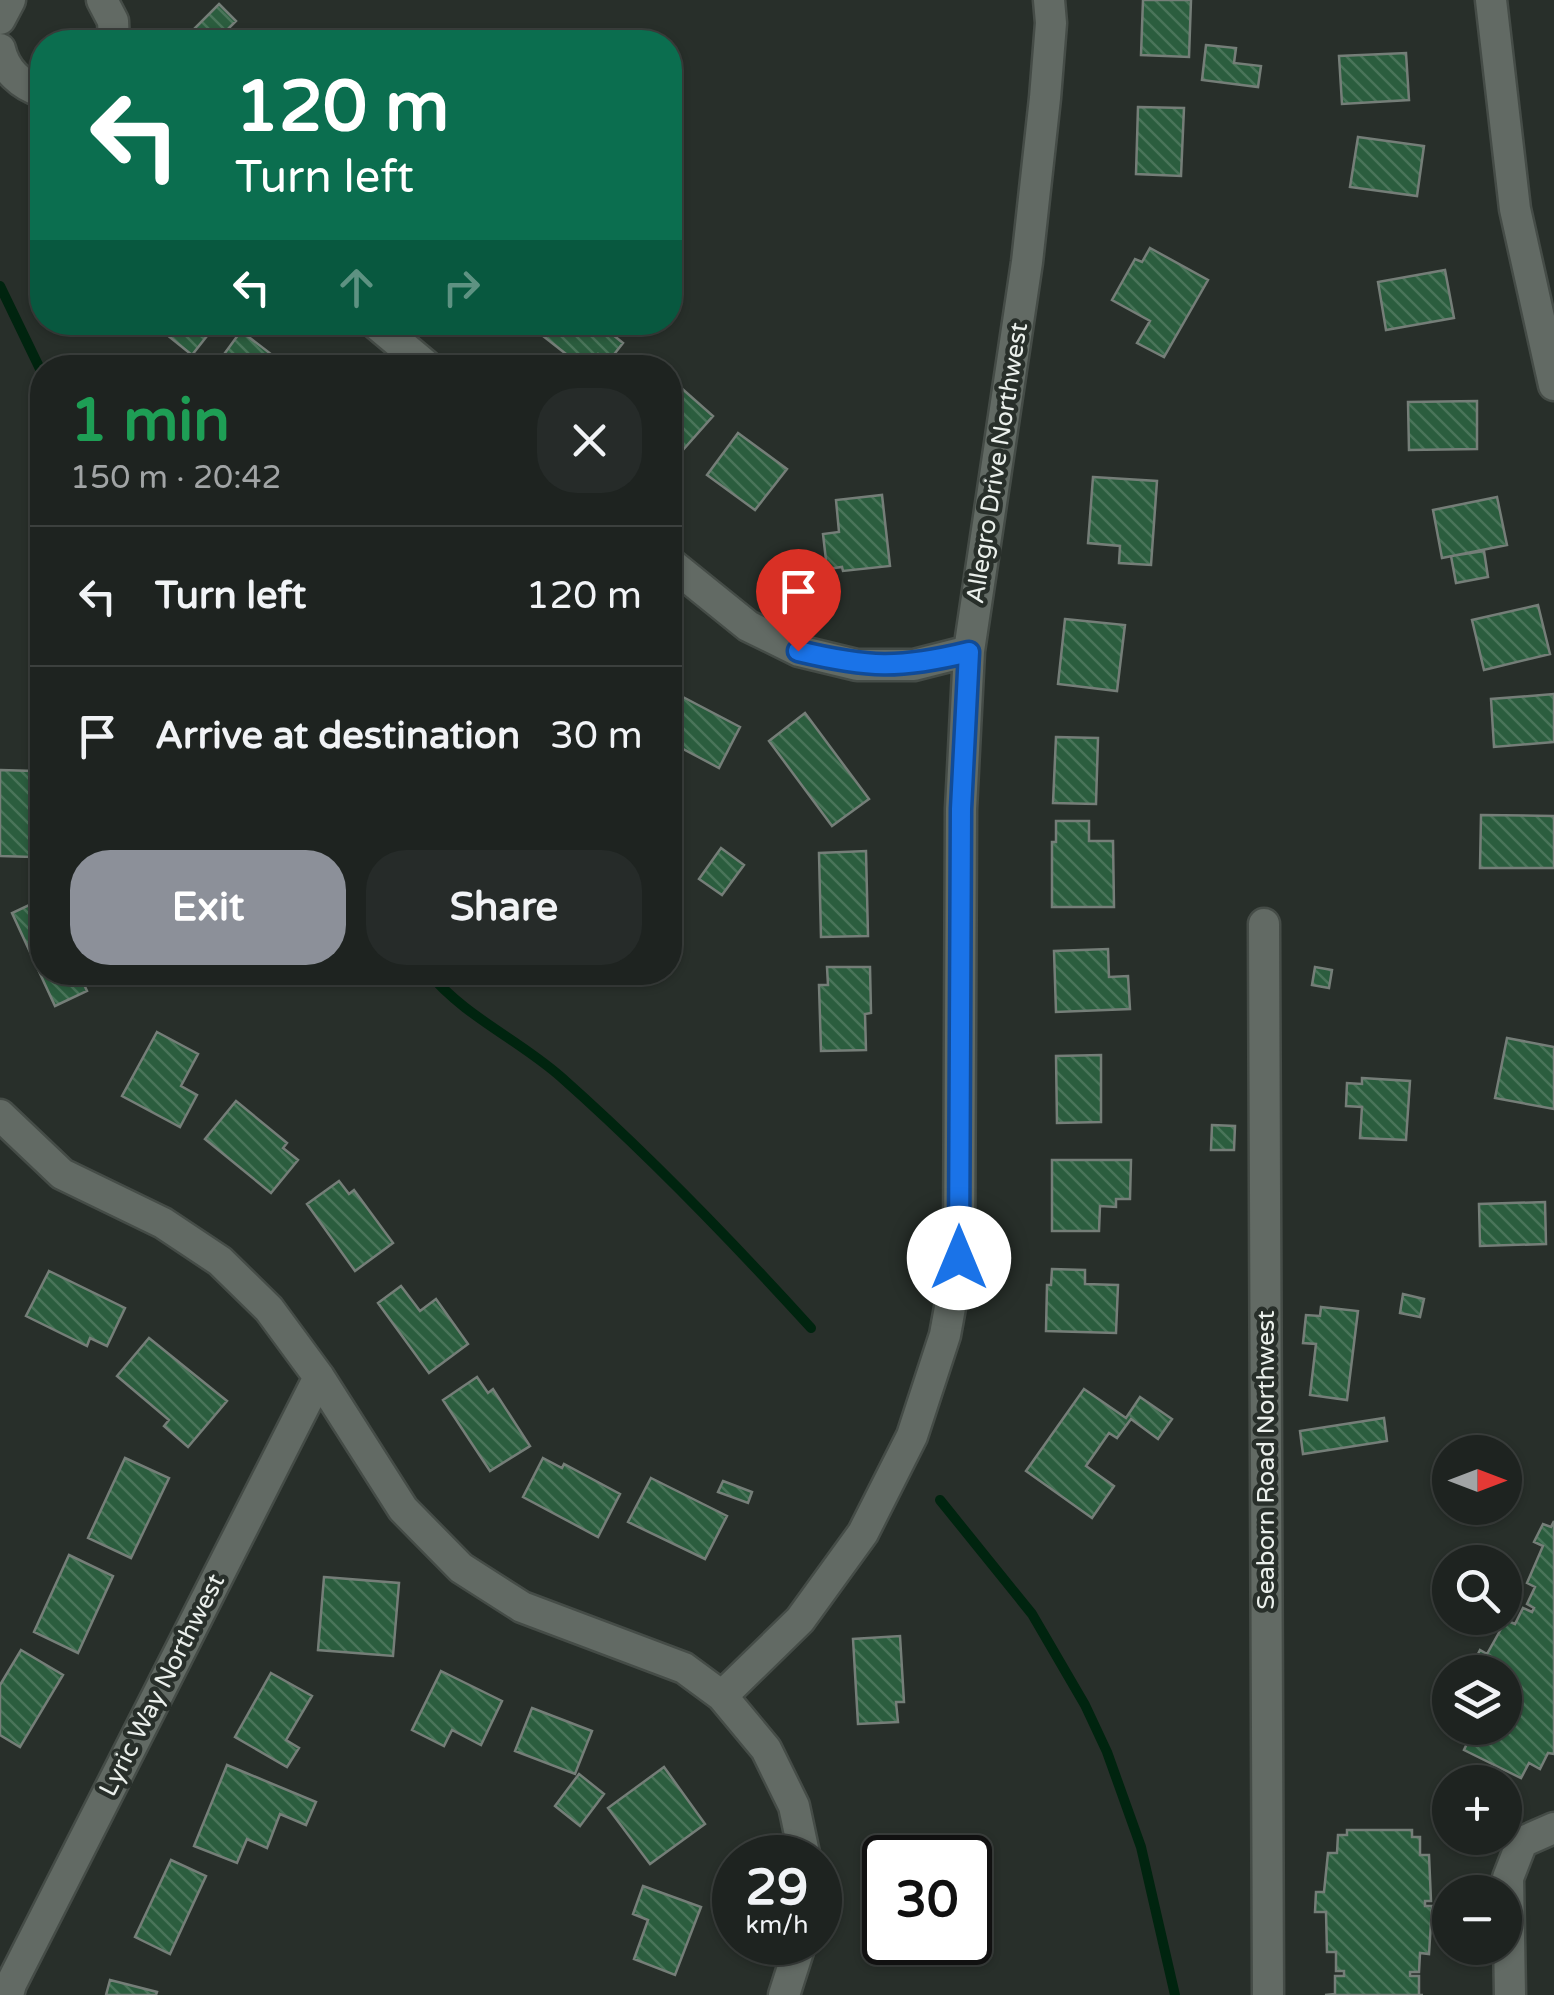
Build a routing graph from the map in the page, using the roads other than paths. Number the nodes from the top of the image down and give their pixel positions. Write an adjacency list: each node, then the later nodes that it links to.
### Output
1 (10, 0): 5 (street)
2 (102, 0): 6 (street)
3 (1049, 0): 13 (street, Allegro Drive Northwest)
4 (1491, 0): 11 (street)
5 (0, 19)
6 (113, 30)
7 (0, 49): 8 (street)
8 (30, 88)
9 (390, 335): 10 (street)
10 (413, 355)
11 (1554, 385)
12 (682, 573): 13 (street)
13 (969, 652): 17 (street, Allegro Drive Northwest)
14 (1264, 924): 23 (street, Seaborn Road Northwest)
15 (0, 1115): 16 (street)
16 (319, 1377): 17 (street); 21 (street, Lyric Way Northwest)
17 (722, 1696): 19 (street)
18 (1554, 1828): 24 (street)
19 (800, 1835)
20 (794, 1965): 22 (street)
21 (8, 1995)
22 (784, 1995)
23 (1268, 1995)
24 (1510, 1995)

